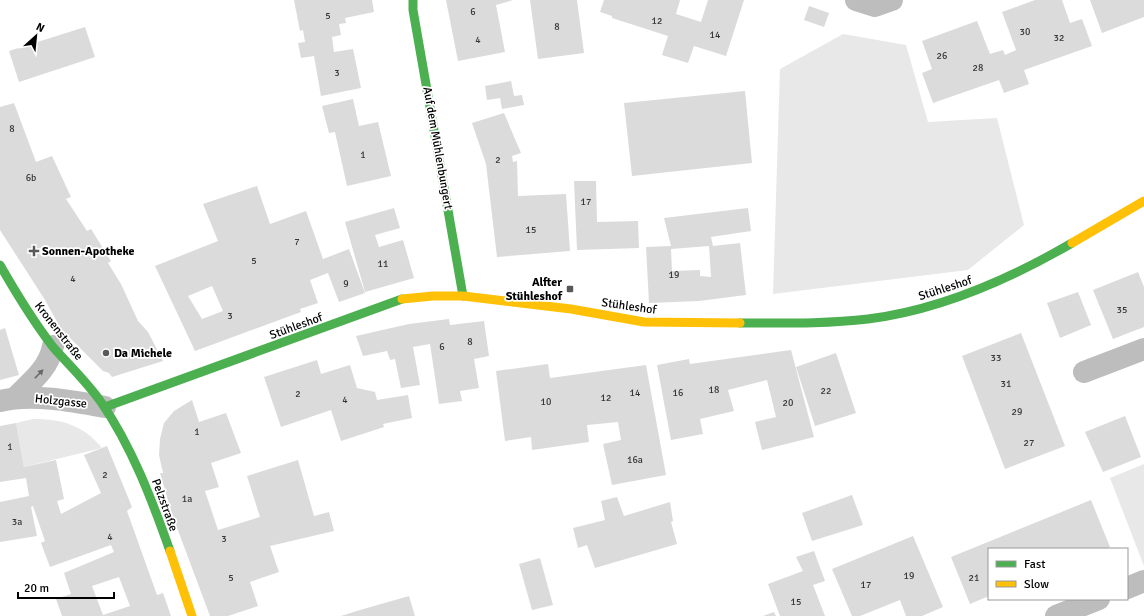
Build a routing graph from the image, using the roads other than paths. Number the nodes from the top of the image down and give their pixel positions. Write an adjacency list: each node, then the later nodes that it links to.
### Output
1 (413, 0): 6 (street, Auf dem Mühlenbungert)
2 (856, 0): 3 (street)
3 (892, 0)
4 (1144, 201): 6 (street, Stühleshof)
5 (0, 265): 7 (street, Kronenstraße)
6 (463, 296): 11 (street, Stühleshof)
7 (53, 346): 10 (street, Holzgasse, one-way to 7); 11 (street, Kronenstraße)
8 (1144, 348): 9 (street)
9 (1084, 372)
10 (8, 399): 11 (street, Holzgasse)
11 (105, 407): 15 (street, Pelzstraße)
12 (1144, 581): 13 (street)
13 (1128, 588)
14 (1096, 600): 16 (street)
15 (192, 616)
16 (1056, 616)

